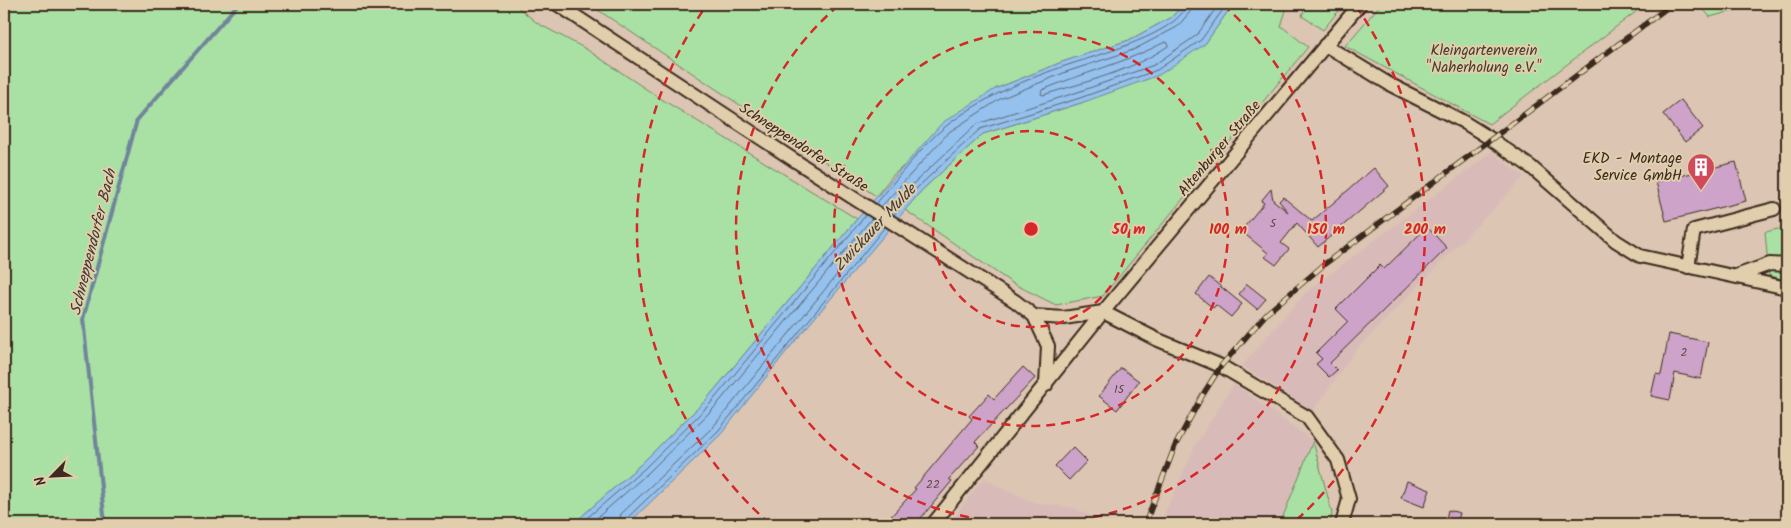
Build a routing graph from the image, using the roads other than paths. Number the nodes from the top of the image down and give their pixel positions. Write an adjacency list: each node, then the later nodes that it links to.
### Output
1 (556, 4): 10 (street, Schneppendorfer Straße)
2 (1360, 4): 3 (street, Altenburger Straße)
3 (1325, 46): 6 (street); 9 (street, Altenburger Straße)
4 (1774, 209): 6 (street)
5 (1787, 265): 7 (street)
6 (1688, 267): 7 (street)
7 (1734, 276): 8 (street)
8 (1787, 288)
9 (1103, 312): 10 (street); 11 (street, Altenburger Straße); 13 (street)
10 (1034, 316): 11 (street, Schneppendorfer Straße)
11 (1046, 385): 12 (street, Altenburger Straße)
12 (933, 524)
13 (1342, 524)

